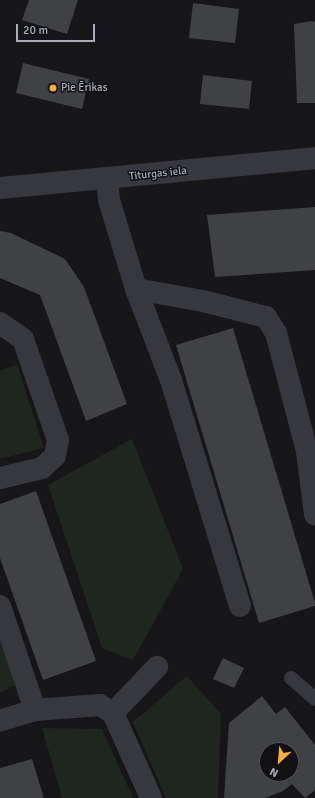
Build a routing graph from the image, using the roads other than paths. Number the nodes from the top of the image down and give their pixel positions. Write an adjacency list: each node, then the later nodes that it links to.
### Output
1 (315, 158): 2 (street, Titurgas iela)
2 (107, 180): 3 (street, Titurgas iela); 4 (street)
3 (0, 188)
4 (136, 289): 7 (street); 9 (street)
5 (0, 323): 6 (street)
6 (0, 478)
7 (315, 514)
8 (0, 606): 13 (street)
9 (240, 606)
10 (157, 667): 14 (street)
11 (291, 678): 12 (lane)
12 (315, 699)
13 (36, 710): 14 (street); 15 (street)
14 (112, 712): 16 (street)
15 (0, 721)
16 (151, 798)

